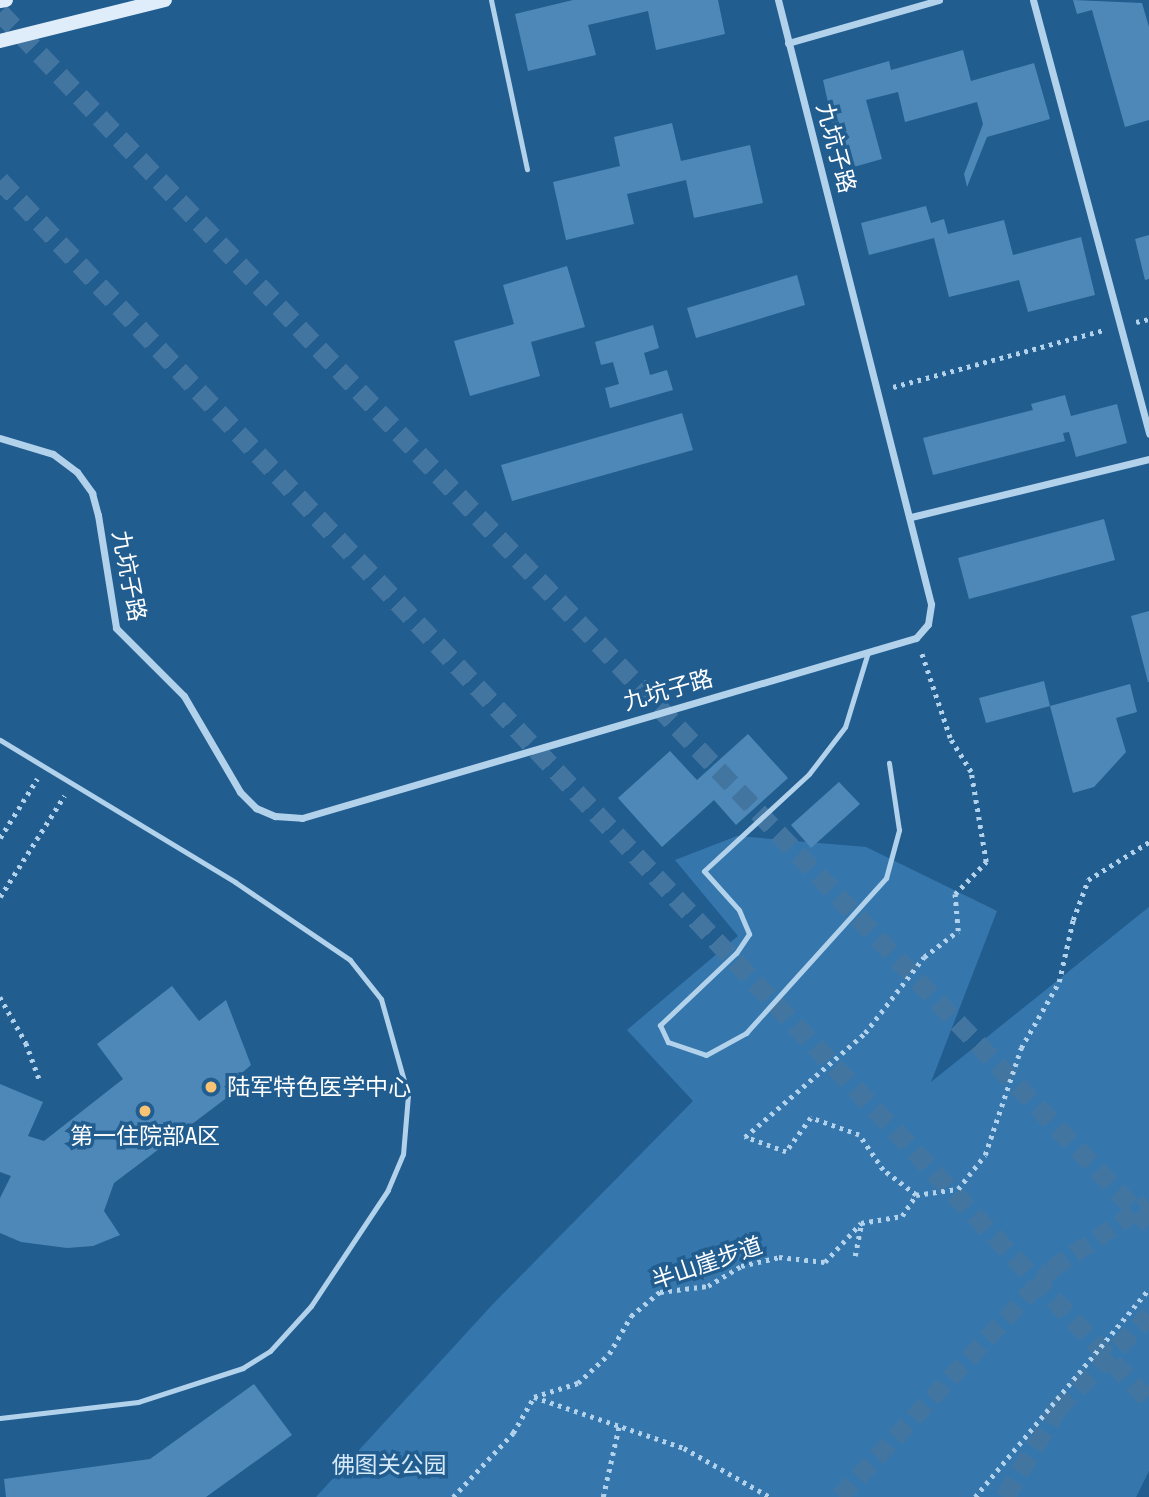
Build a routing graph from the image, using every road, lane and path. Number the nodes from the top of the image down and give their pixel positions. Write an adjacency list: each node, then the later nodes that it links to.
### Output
1 (6, 0): 7 (main road)
2 (165, 0): 8 (main road)
3 (491, 0): 10 (lane)
4 (778, 0): 9 (street, 九坑子路)
5 (939, 0): 9 (street)
6 (1033, 0): 12 (street)
7 (0, 2)
8 (0, 41)
9 (788, 43): 13 (street, 九坑子路)
10 (527, 169)
11 (1149, 319): 12 (path)
12 (1120, 326): 13 (path); 14 (street)
13 (879, 390): 17 (street, 九坑子路)
14 (1149, 434)
15 (0, 438): 19 (street, 九坑子路)
16 (1149, 459): 17 (street)
17 (911, 517): 18 (street, 九坑子路)
18 (916, 638): 19 (street, 九坑子路); 29 (path)
19 (868, 652): 21 (lane)
20 (0, 740): 22 (lane)
21 (889, 763)
22 (44, 767): 23 (lane); 24 (path)
23 (72, 783): 26 (path); 34 (lane)
24 (0, 838)
25 (1149, 842): 29 (path)
26 (0, 897)
27 (0, 998): 28 (path)
28 (40, 1081)
29 (916, 1195): 30 (path)
30 (861, 1223): 31 (path); 33 (path, 半山崖步道)
31 (855, 1256)
32 (1149, 1289): 39 (path)
33 (534, 1397): 35 (path); 36 (path)
34 (0, 1418)
35 (619, 1426): 37 (path); 38 (path)
36 (453, 1497)
37 (603, 1497)
38 (770, 1497)
39 (975, 1497)

